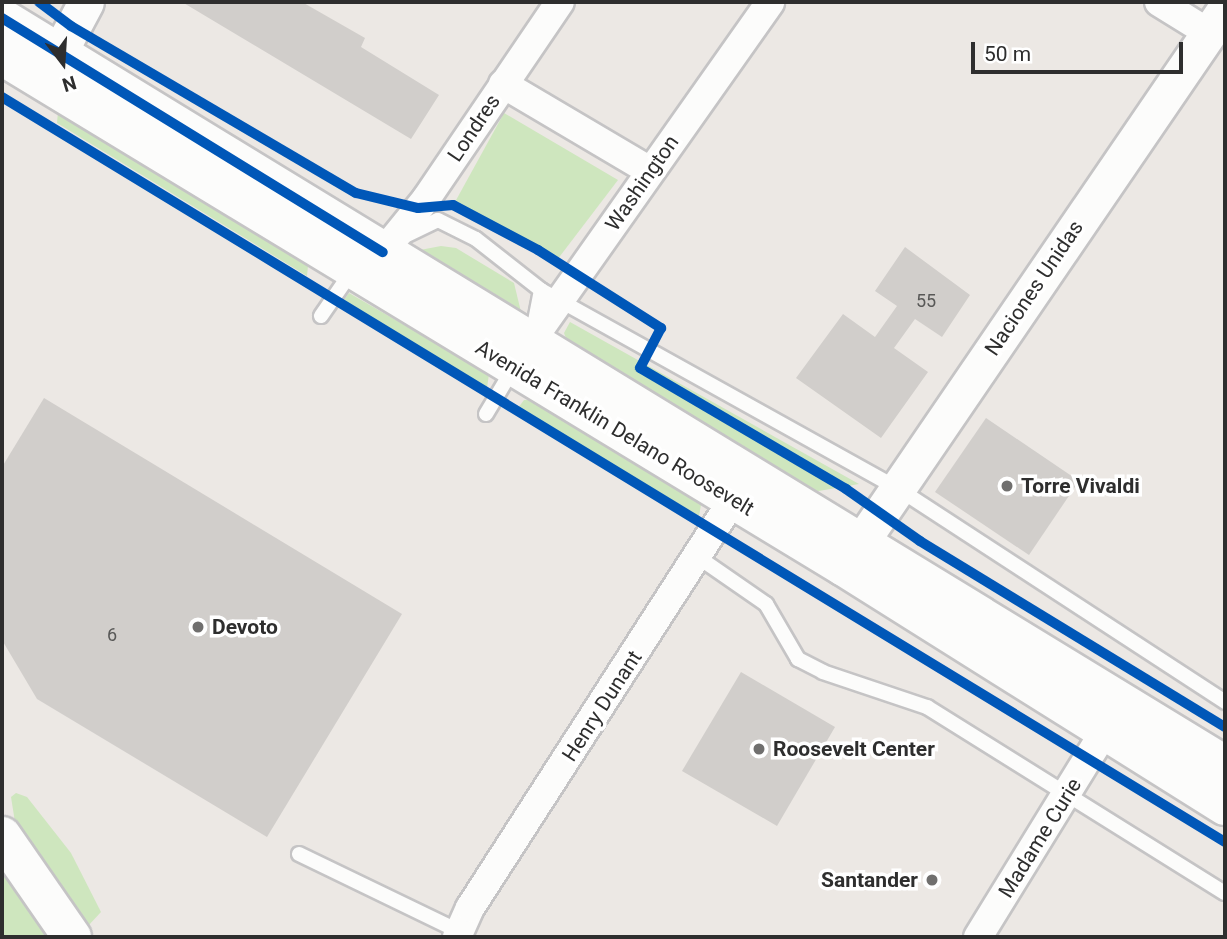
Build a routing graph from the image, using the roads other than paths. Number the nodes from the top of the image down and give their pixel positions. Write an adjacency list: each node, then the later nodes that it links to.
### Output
1 (86, 2): 8 (street)
2 (560, 2): 9 (street, Londres)
3 (770, 2): 10 (street, Washington)
4 (1159, 2): 6 (street)
5 (2, 18): 8 (main road, Avenida Franklin Delano Roosevelt)
6 (1217, 21): 16 (street, Naciones Unidas)
7 (2, 56): 8 (main road, Avenida Franklin Delano Roosevelt)
8 (50, 67): 11 (main road, Avenida Franklin Delano Roosevelt)
9 (503, 84): 10 (street); 11 (street, Londres)
10 (650, 172): 12 (street, Washington)
11 (367, 261): 12 (lane); 13 (lane); 14 (main road, Avenida Franklin Delano Roosevelt)
12 (551, 294): 14 (street, Washington); 16 (lane)
13 (321, 316)
14 (523, 353): 15 (lane); 17 (main road, Avenida Franklin Delano Roosevelt)
15 (486, 414)
16 (897, 488): 18 (street, Naciones Unidas); 20 (lane)
17 (741, 489): 18 (main road, Avenida Franklin Delano Roosevelt); 19 (street, Henry Dunant)
18 (852, 555): 21 (main road, Avenida Franklin Delano Roosevelt)
19 (698, 557): 23 (lane); 28 (street, Henry Dunant)
20 (1225, 702)
21 (1113, 717): 22 (main road, Avenida Franklin Delano Roosevelt); 23 (street, Madame Curie); 24 (main road, Avenida Franklin Delano Roosevelt)
22 (1225, 765)
23 (1068, 793): 27 (lane); 30 (street, Madame Curie)
24 (1225, 806)
25 (2, 836): 29 (main road)
26 (299, 854): 28 (lane)
27 (1225, 893)
28 (458, 934)
29 (72, 937)
30 (978, 937)

